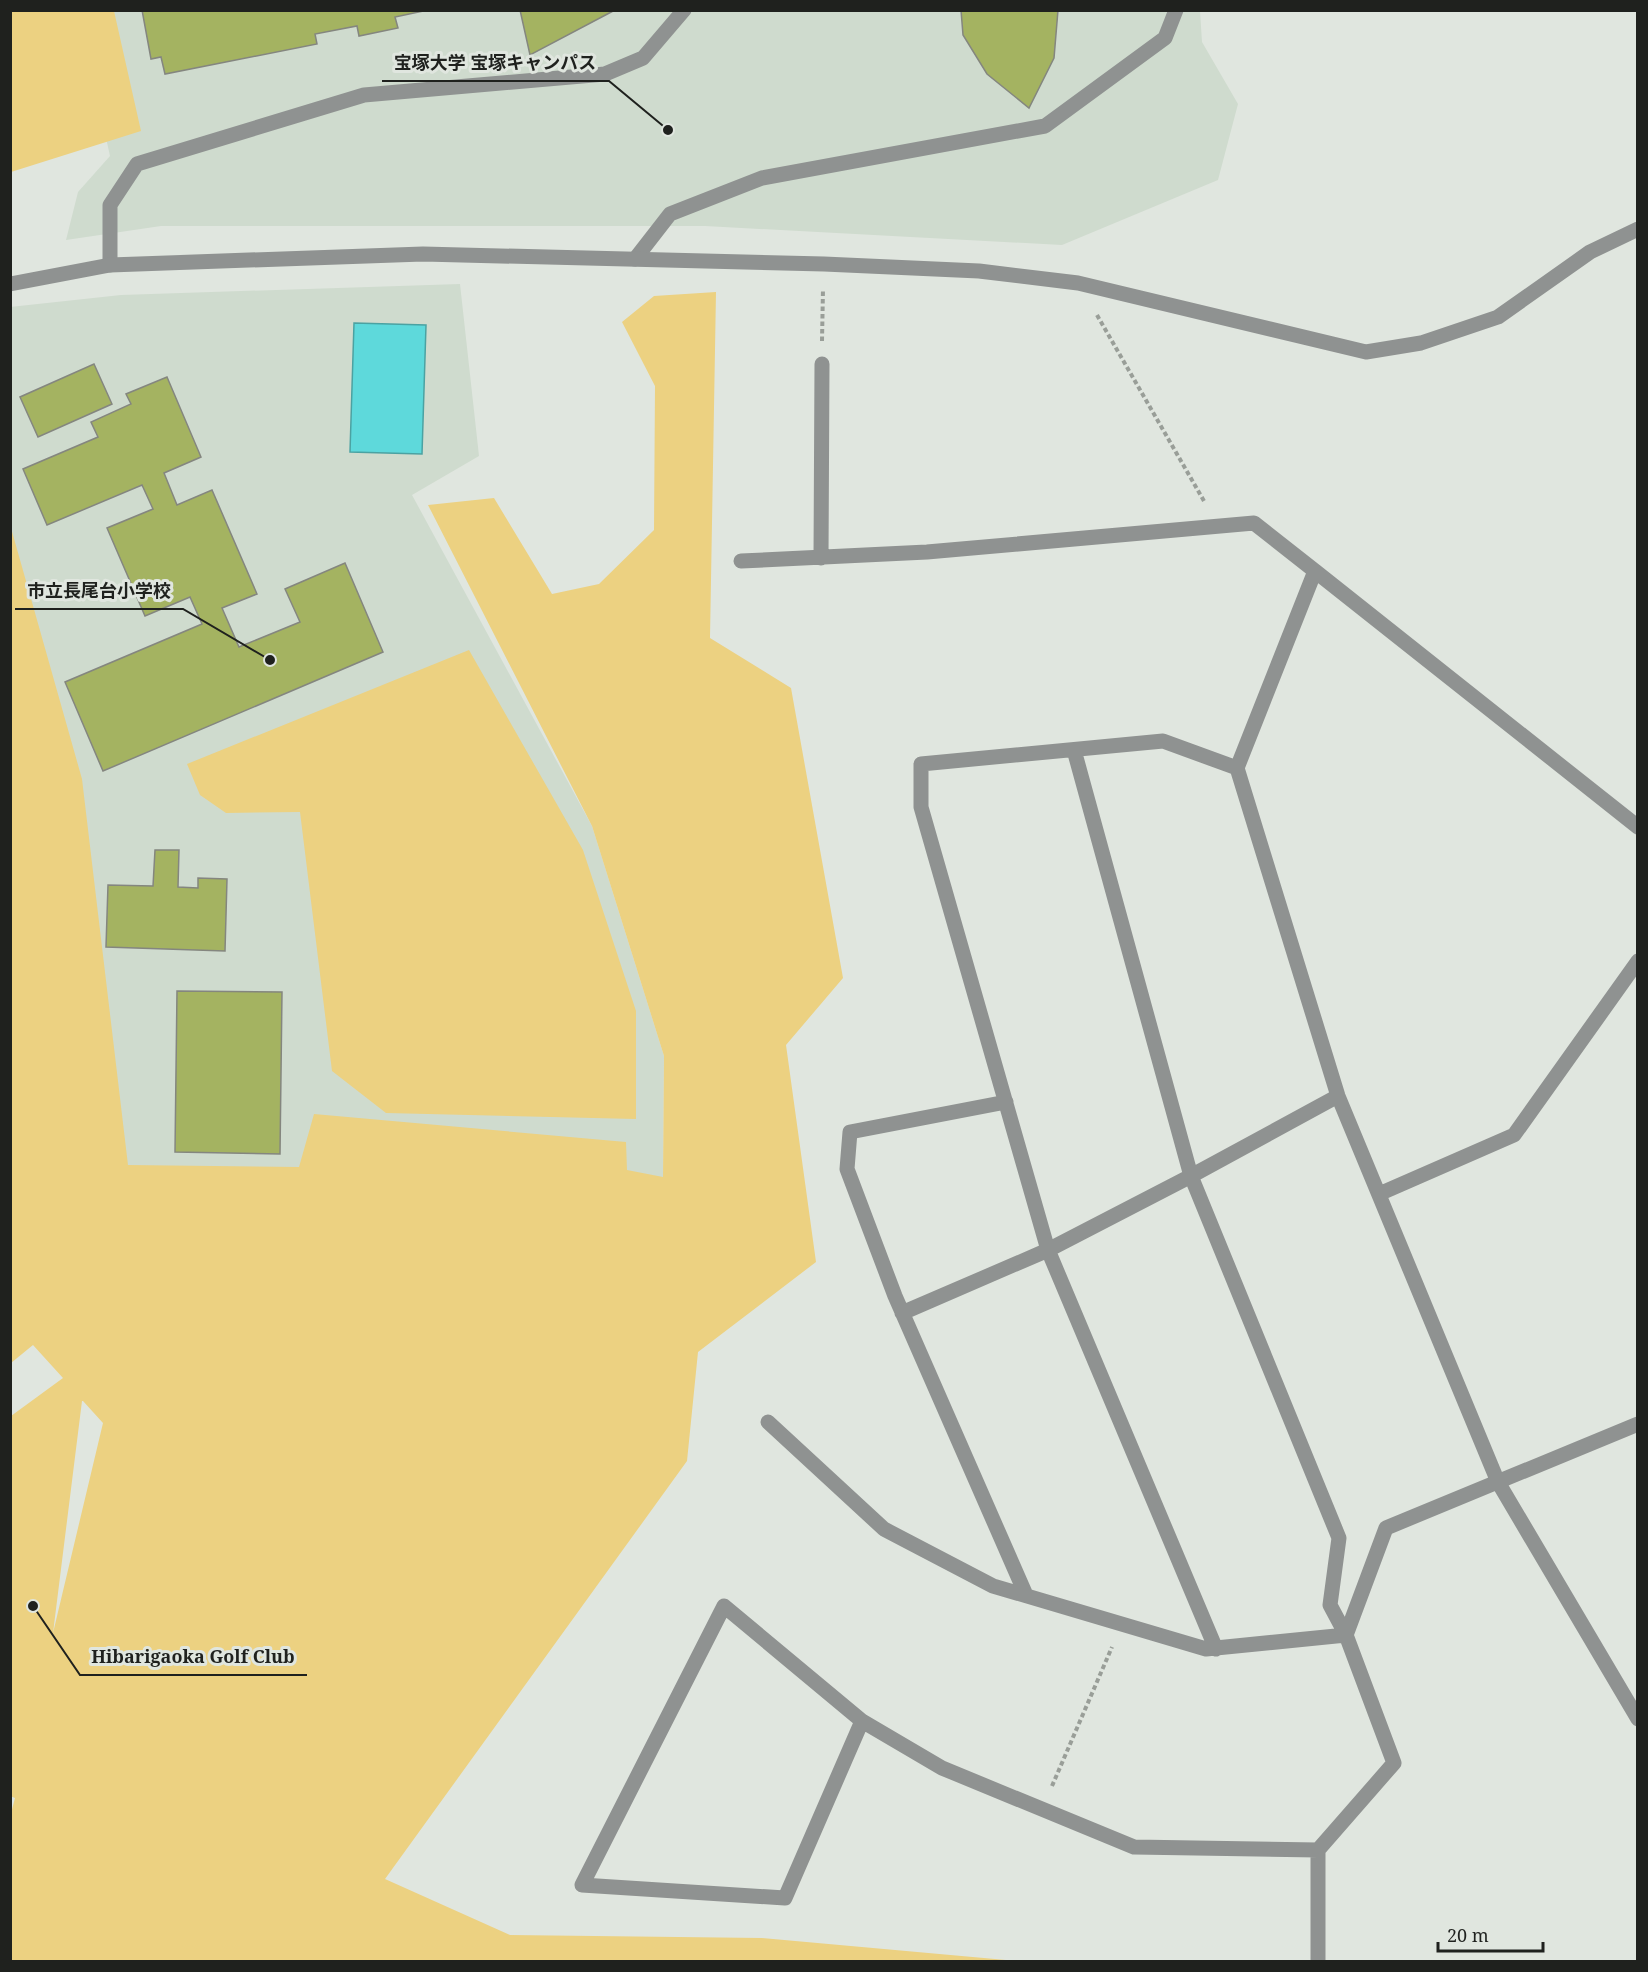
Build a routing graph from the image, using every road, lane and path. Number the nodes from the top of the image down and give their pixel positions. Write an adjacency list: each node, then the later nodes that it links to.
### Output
1 (684, 10): 6 (street)
2 (1176, 10): 4 (street)
3 (1638, 229): 7 (street)
4 (635, 259): 5 (street); 6 (street)
5 (824, 264): 7 (street); 9 (path)
6 (110, 265): 8 (street)
7 (1078, 283): 10 (path)
8 (10, 284)
9 (822, 364): 11 (street)
10 (1218, 526): 11 (street); 13 (street)
11 (821, 558): 12 (street)
12 (741, 561)
13 (1315, 572): 15 (street); 16 (street)
14 (1074, 750): 15 (street); 19 (street); 20 (street)
15 (1237, 768): 18 (street)
16 (1638, 827)
17 (1638, 961): 21 (street)
18 (1338, 1096): 20 (street); 21 (street)
19 (1006, 1102): 22 (street); 23 (street)
20 (1191, 1176): 22 (street); 29 (street)
21 (1379, 1194): 26 (street)
22 (1048, 1250): 23 (street); 30 (street)
23 (902, 1313): 27 (street)
24 (768, 1422): 27 (street)
25 (1638, 1424): 26 (street)
26 (1498, 1482): 29 (street); 31 (street)
27 (1026, 1595): 28 (street)
28 (1121, 1624): 30 (street); 33 (path)
29 (1346, 1635): 30 (street); 34 (street)
30 (1216, 1649)
31 (1638, 1719)
32 (862, 1721): 32 (street); 33 (street)
33 (1042, 1809): 34 (street)
34 (1318, 1850): 35 (street)
35 (1318, 1962)

